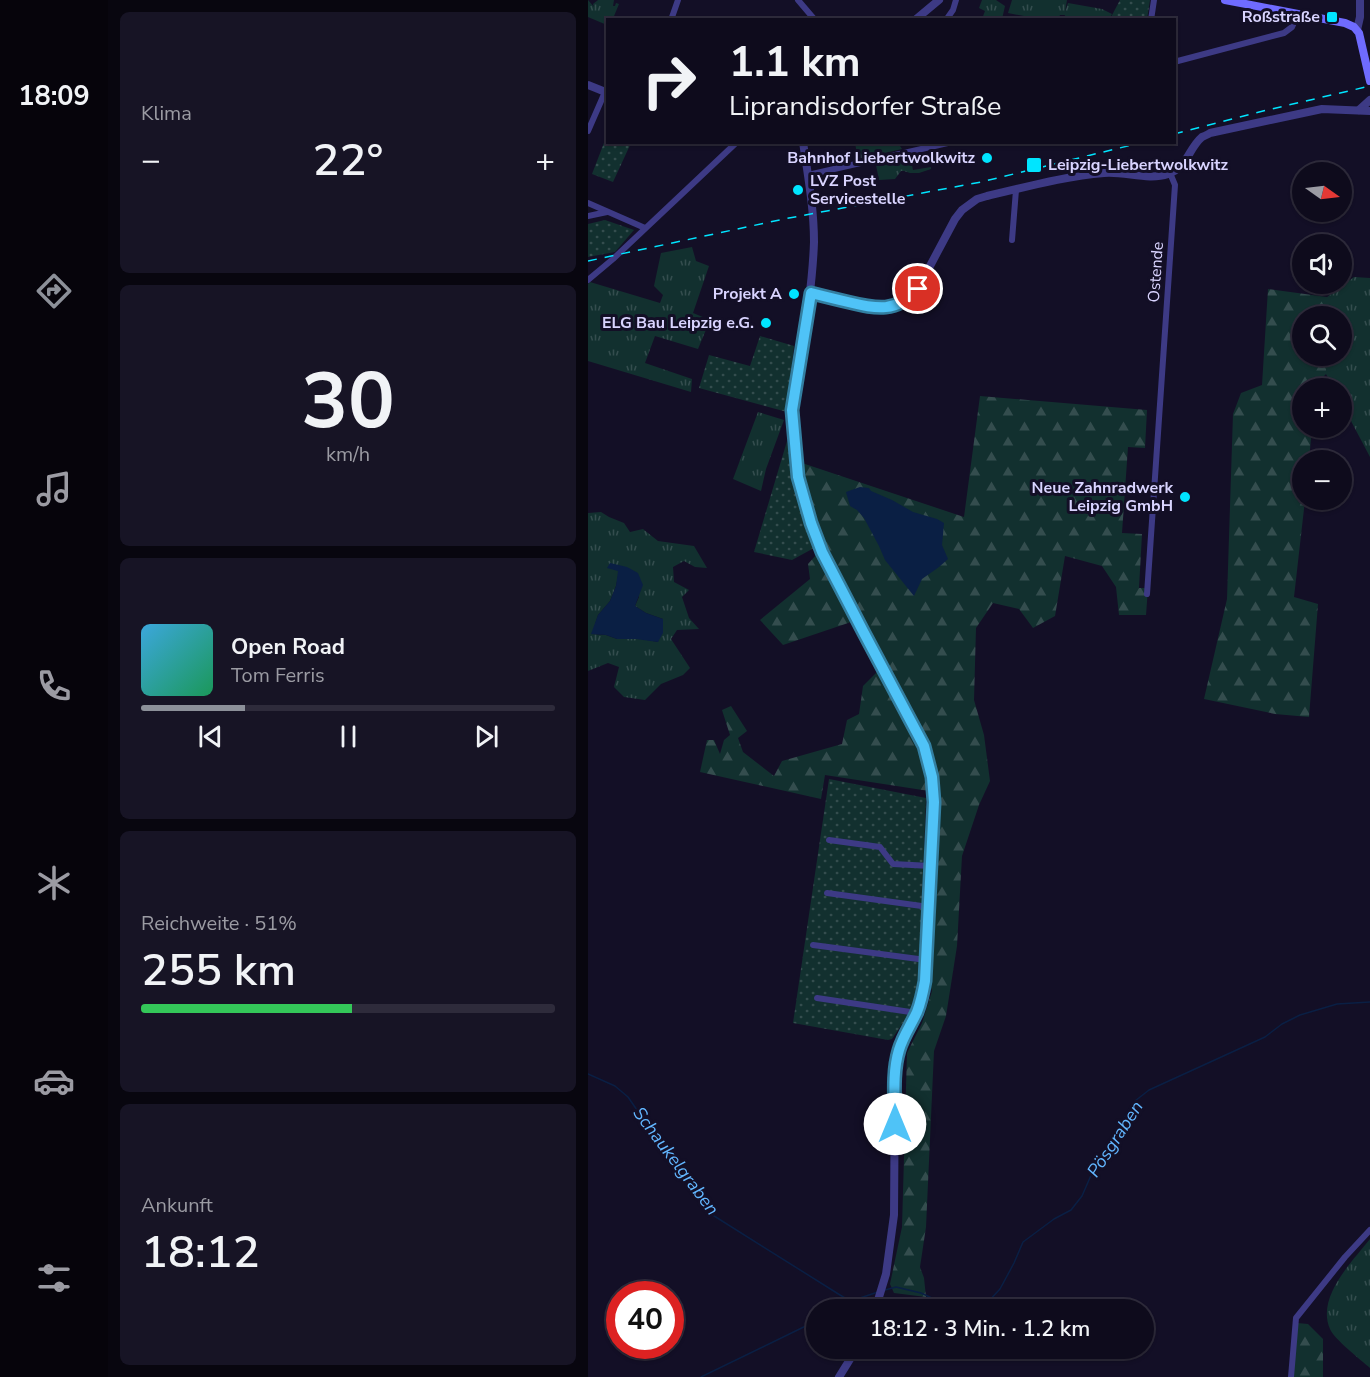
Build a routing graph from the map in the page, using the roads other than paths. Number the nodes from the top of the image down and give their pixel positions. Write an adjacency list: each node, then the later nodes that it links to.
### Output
1 (678, 0): 9 (street)
2 (798, 0): 10 (street)
3 (939, 0): 11 (street)
4 (956, 0): 12 (street)
5 (1154, 0): 13 (street)
6 (1225, 0): 8 (main road)
7 (1360, 0): 14 (street)
8 (1298, 14): 14 (main road); 15 (street)
9 (672, 18)
10 (813, 18)
11 (917, 18)
12 (947, 18)
13 (1151, 18)
14 (1357, 30): 16 (main road)
15 (1176, 61)
16 (1370, 81)
17 (588, 85): 18 (street)
18 (606, 92): 22 (street)
19 (1370, 99): 20 (street)
20 (1359, 110): 21 (street); 26 (street)
21 (1370, 111)
22 (588, 132)
23 (735, 144): 32 (street)
24 (804, 144): 27 (street)
25 (943, 144): 27 (street)
26 (1170, 173): 28 (street); 36 (street, Ostende)
27 (808, 175): 35 (street)
28 (1016, 190): 33 (street); 35 (street)
29 (588, 203): 30 (street)
30 (607, 212): 31 (street); 32 (street)
31 (588, 216)
32 (645, 228): 34 (street)
33 (1012, 240)
34 (588, 280)
35 (811, 293): 38 (street)
36 (1148, 594)
37 (829, 840): 38 (street)
38 (931, 866): 40 (street)
39 (827, 893): 40 (street)
40 (929, 907): 42 (street)
41 (813, 945): 42 (street)
42 (926, 960): 44 (street)
43 (817, 998): 44 (street)
44 (916, 1013): 46 (street)
45 (1370, 1230): 49 (street)
46 (878, 1299)
47 (850, 1359): 48 (street)
48 (839, 1377)
49 (1291, 1377)

